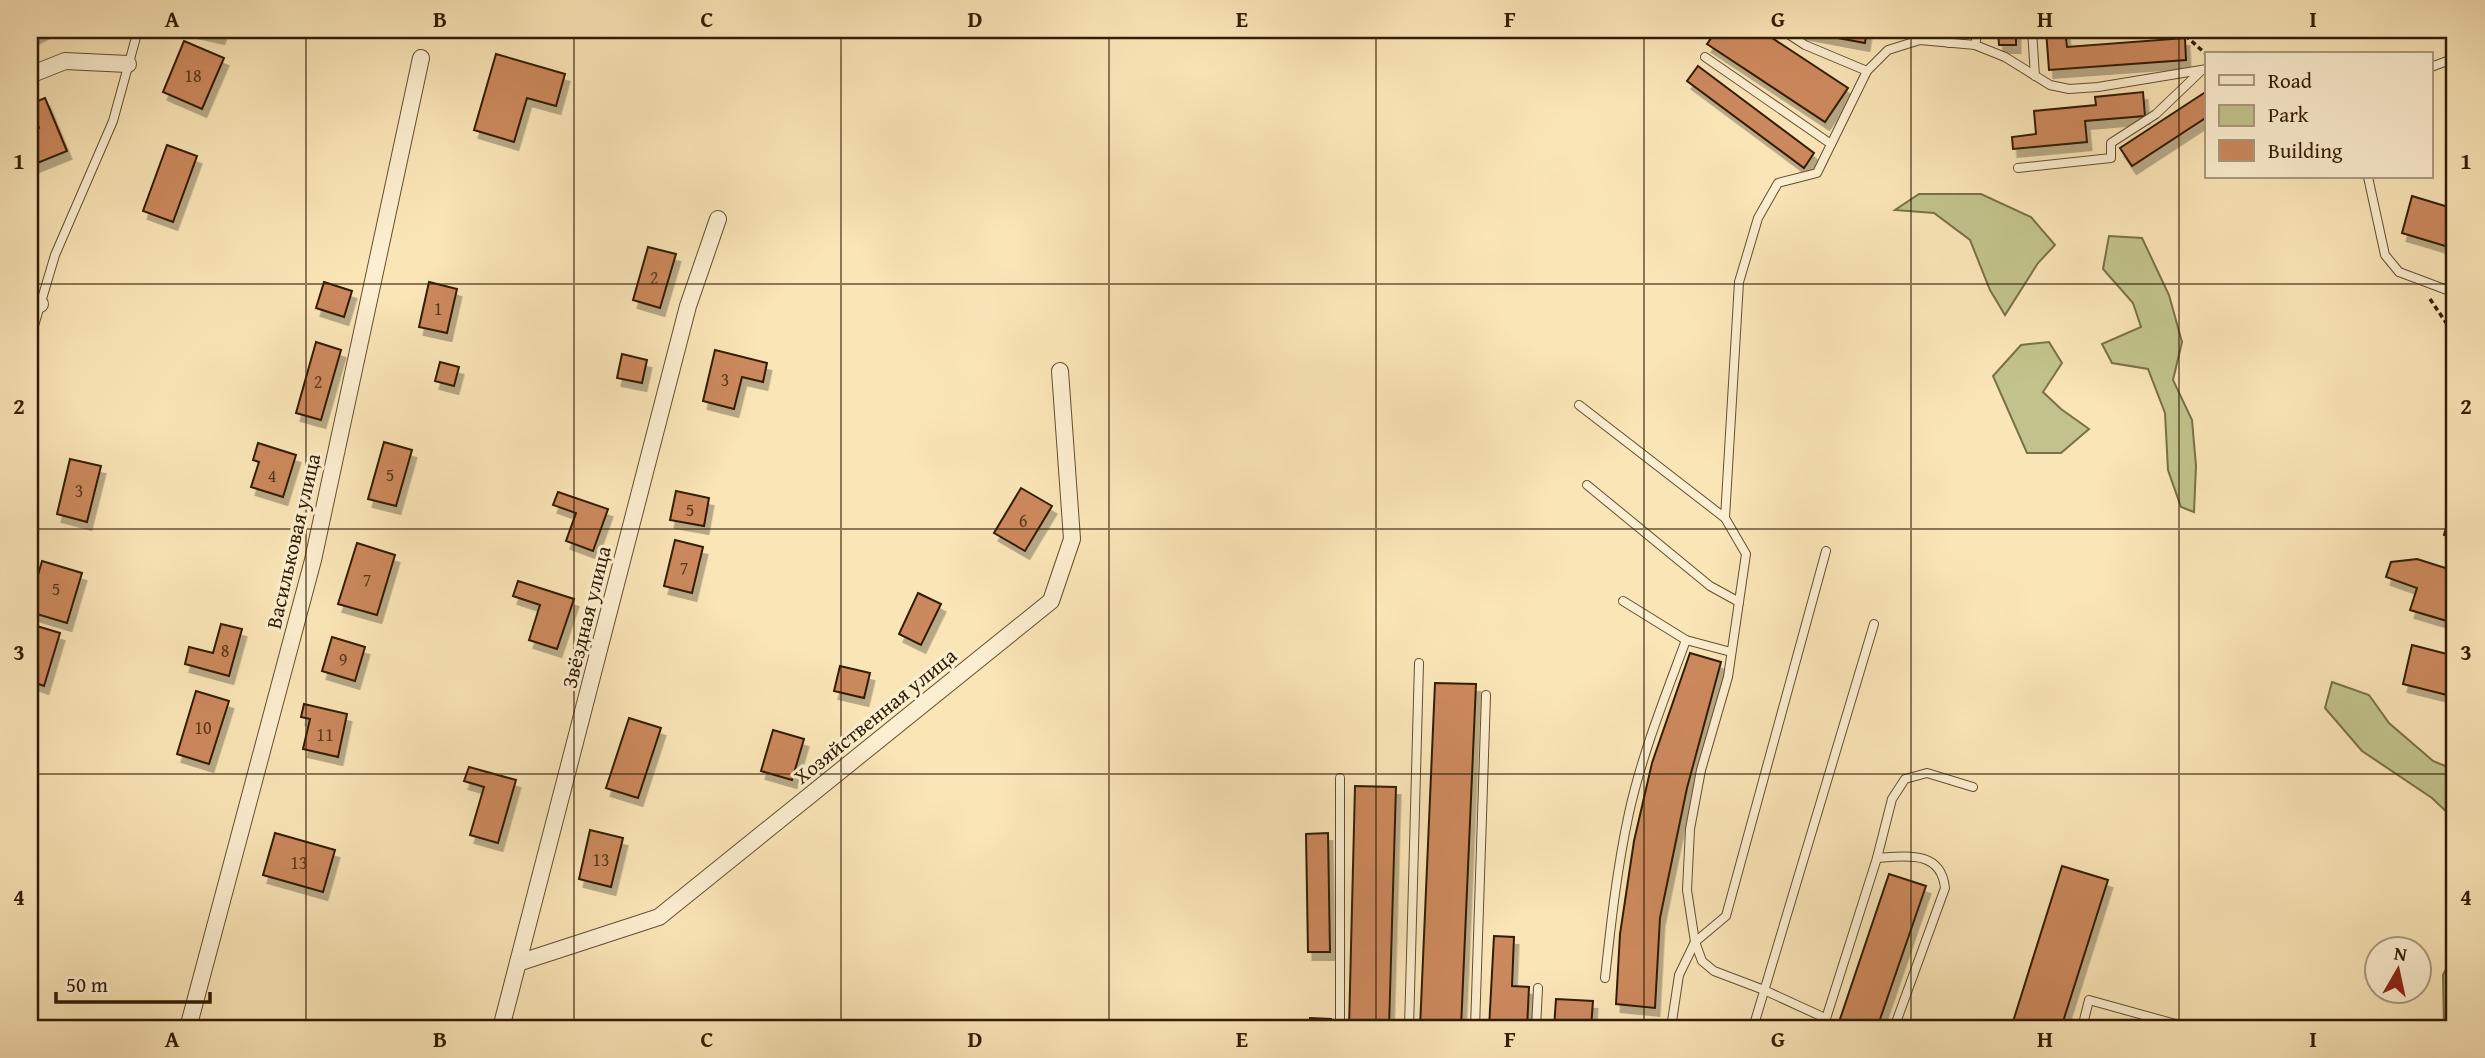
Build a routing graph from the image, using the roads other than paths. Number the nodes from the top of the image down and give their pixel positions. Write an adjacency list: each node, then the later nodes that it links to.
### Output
1 (138, 30): 11 (lane)
2 (1782, 30): 14 (lane)
3 (1948, 30): 6 (lane)
4 (1978, 30): 7 (lane)
5 (2032, 30): 16 (lane)
6 (1949, 43): 7 (lane); 14 (lane)
7 (1975, 45): 16 (lane)
8 (1705, 57): 17 (lane)
9 (421, 58): 45 (street, Васильковая улица)
10 (2455, 58): 12 (lane)
11 (128, 64): 15 (street); 22 (lane)
12 (2432, 67)
13 (2205, 69): 16 (lane); 18 (lane)
14 (1867, 71): 17 (lane)
15 (30, 75)
16 (2035, 76)
17 (1831, 144): 27 (lane)
18 (2018, 168)
19 (2368, 178): 21 (lane)
20 (719, 219): 40 (street, Звёздная улица)
21 (2455, 293)
22 (35, 304): 23 (lane)
23 (30, 339)
24 (1060, 371): 40 (street, Хозяйственная улица)
25 (1579, 405): 27 (lane)
26 (1587, 485): 30 (lane)
27 (1725, 518): 30 (lane)
28 (1826, 551): 39 (lane)
29 (1623, 601): 32 (lane)
30 (1739, 602): 33 (lane)
31 (1874, 624): 43 (lane)
32 (1685, 640): 33 (lane); 41 (lane)
33 (1731, 652): 39 (lane)
34 (1419, 663): 48 (lane)
35 (1486, 695): 49 (lane)
36 (1340, 778): 47 (lane)
37 (1973, 787): 38 (lane)
38 (1877, 858): 44 (lane); 54 (lane)
39 (1695, 942): 43 (lane); 51 (lane)
40 (518, 963): 46 (street, Звёздная улица)
41 (1605, 978)
42 (1538, 988): 50 (lane)
43 (1764, 990): 44 (lane); 52 (lane)
44 (1825, 1018): 53 (lane)
45 (188, 1028)
46 (501, 1028)
47 (1340, 1028)
48 (1409, 1028)
49 (1475, 1028)
50 (1536, 1028)
51 (1671, 1028)
52 (1753, 1028)
53 (1823, 1028)
54 (1894, 1028)
55 (2082, 1028): 56 (lane)
56 (2190, 1028)

